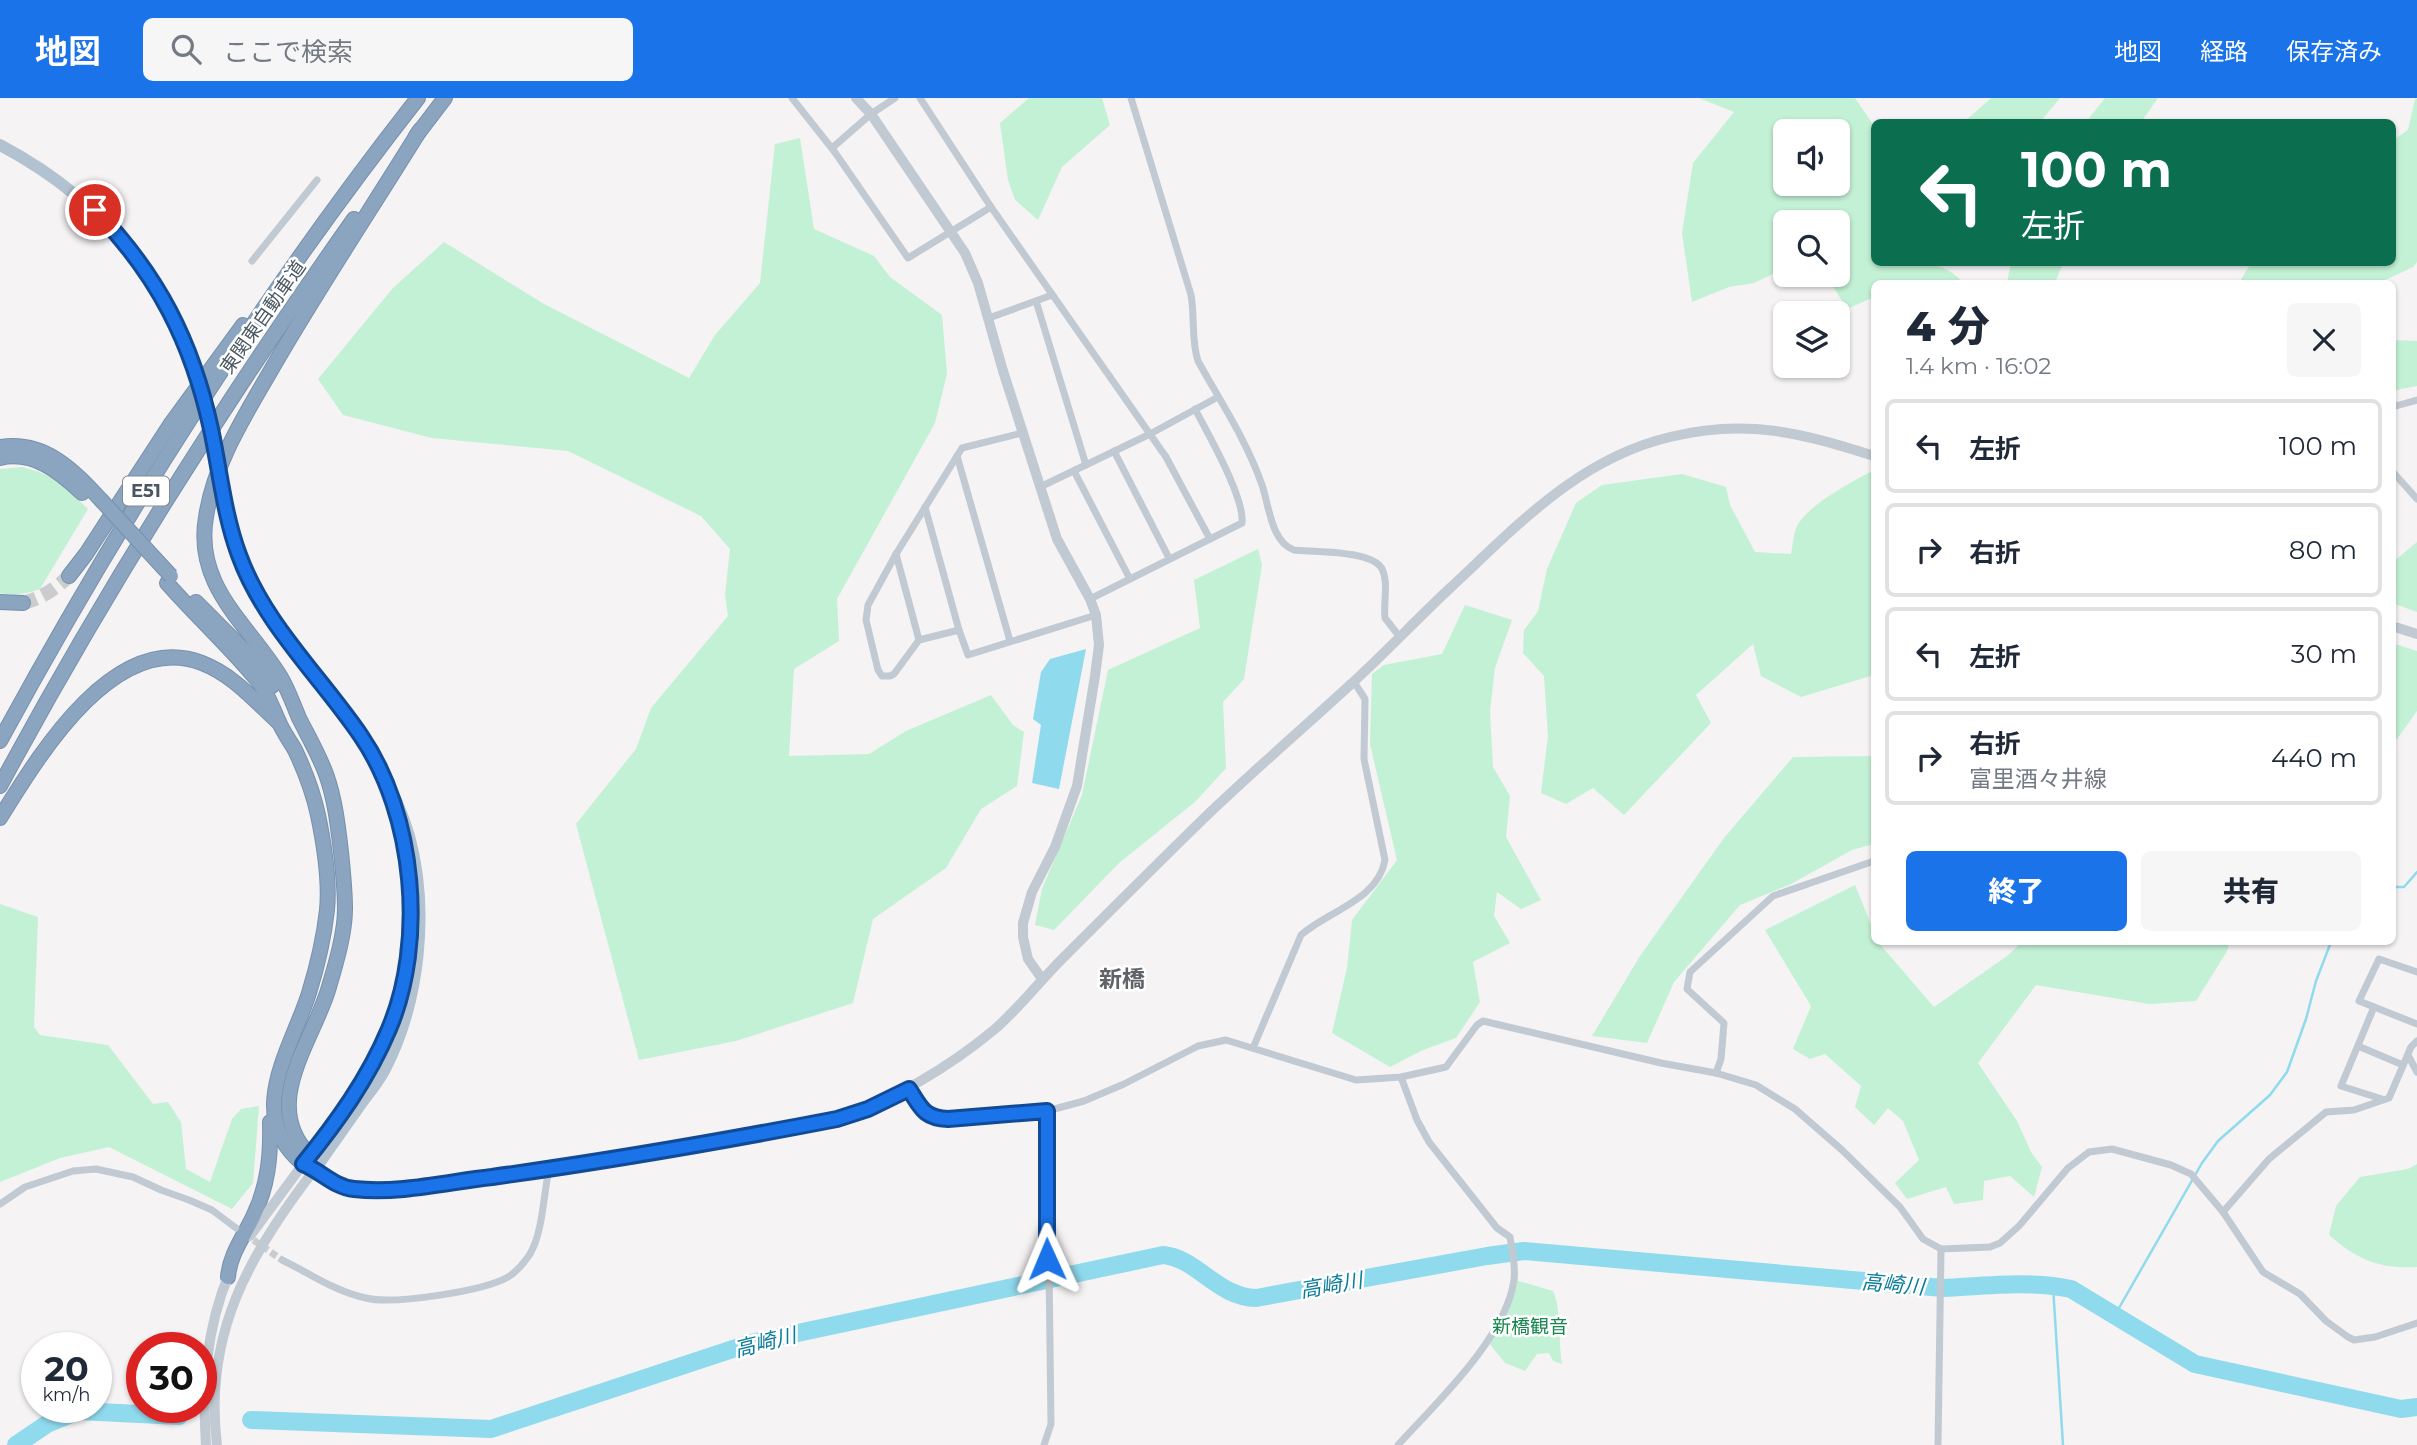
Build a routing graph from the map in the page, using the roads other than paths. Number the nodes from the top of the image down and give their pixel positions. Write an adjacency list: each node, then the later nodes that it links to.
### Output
1 (418, 98): 15 (highway, 東関東自動車道 / E51)
2 (445, 98): 9 (highway, 東関東自動車道 / E51)
3 (792, 98): 11 (street)
4 (856, 98): 8 (street)
5 (895, 98): 8 (street)
6 (920, 98): 13 (street)
7 (1130, 98): 20 (street)
8 (871, 114): 11 (street); 14 (street)
9 (420, 131): 55 (highway); 58 (highway, 東関東自動車道 / E51)
10 (0, 145): 77 (main road, bridge)
11 (832, 148): 14 (street)
12 (317, 180): 16 (street)
13 (991, 207): 14 (street); 17 (street)
14 (951, 231): 19 (street)
15 (307, 249): 41 (highway); 57 (highway, 東関東自動車道 / E51)
16 (251, 261)
17 (1052, 295): 18 (street); 25 (street)
18 (1036, 301): 19 (street); 31 (street)
19 (989, 318): 24 (street)
20 (1218, 397): 23 (street); 51 (street)
21 (2417, 400): 22 (street)
22 (2396, 406)
23 (1195, 410): 25 (street); 38 (street)
24 (1022, 433): 29 (street); 34 (street)
25 (1150, 434): 27 (street); 38 (street)
26 (0, 447): 36 (highway)
27 (1114, 451): 31 (street); 40 (street)
28 (1871, 455): 51 (street)
29 (957, 456): 37 (street); 53 (street)
30 (0, 458): 36 (highway)
31 (1086, 465): 32 (street)
32 (1074, 471): 34 (street); 43 (street)
33 (2396, 475): 35 (street)
34 (1040, 487): 44 (street)
35 (2417, 499)
36 (101, 505): 42 (highway)
37 (925, 507): 39 (street); 49 (street)
38 (1210, 539): 40 (street)
39 (896, 554): 52 (street); 52 (street)
40 (1169, 558): 43 (street)
41 (69, 576)
42 (169, 579): 55 (highway); 56 (highway)
43 (1130, 579): 44 (street)
44 (1090, 598): 47 (street)
45 (0, 602): 46 (highway)
46 (23, 603)
47 (1096, 615): 53 (street); 62 (street)
48 (2396, 627): 50 (street)
49 (959, 629): 52 (street); 53 (street)
50 (2417, 634)
51 (1399, 636): 54 (street)
52 (919, 640)
53 (1010, 641)
54 (1353, 682): 62 (street); 67 (street)
55 (298, 715): 77 (highway)
56 (279, 723): 59 (highway); 74 (highway)
57 (0, 741)
58 (0, 786)
59 (0, 818)
60 (1871, 862): 71 (street)
61 (2417, 972): 63 (street)
62 (1042, 979): 73 (street)
63 (2374, 1007): 64 (street); 66 (street)
64 (2417, 1024)
65 (2417, 1041): 68 (street)
66 (2358, 1046): 69 (street); 75 (street)
67 (1253, 1048): 72 (street); 76 (street)
68 (2408, 1055): 69 (street); 70 (street)
69 (2403, 1065): 75 (street)
70 (2417, 1072)
71 (1716, 1073): 72 (street); 82 (street)
72 (1401, 1077): 89 (street)
73 (909, 1089): 76 (street); 78 (street)
74 (274, 1090): 77 (highway); 84 (highway)
75 (2384, 1099): 80 (street)
76 (1047, 1111): 88 (street)
77 (309, 1163): 78 (street); 84 (street); 87 (street)
78 (549, 1170): 83 (street)
79 (0, 1203): 81 (street)
80 (2223, 1212): 82 (street); 85 (street)
81 (236, 1228)
82 (1941, 1249): 90 (street)
83 (282, 1260)
84 (228, 1277): 86 (street)
85 (2417, 1323)
86 (206, 1445)
87 (217, 1445)
88 (1044, 1445)
89 (1398, 1445)
90 (1938, 1445)

